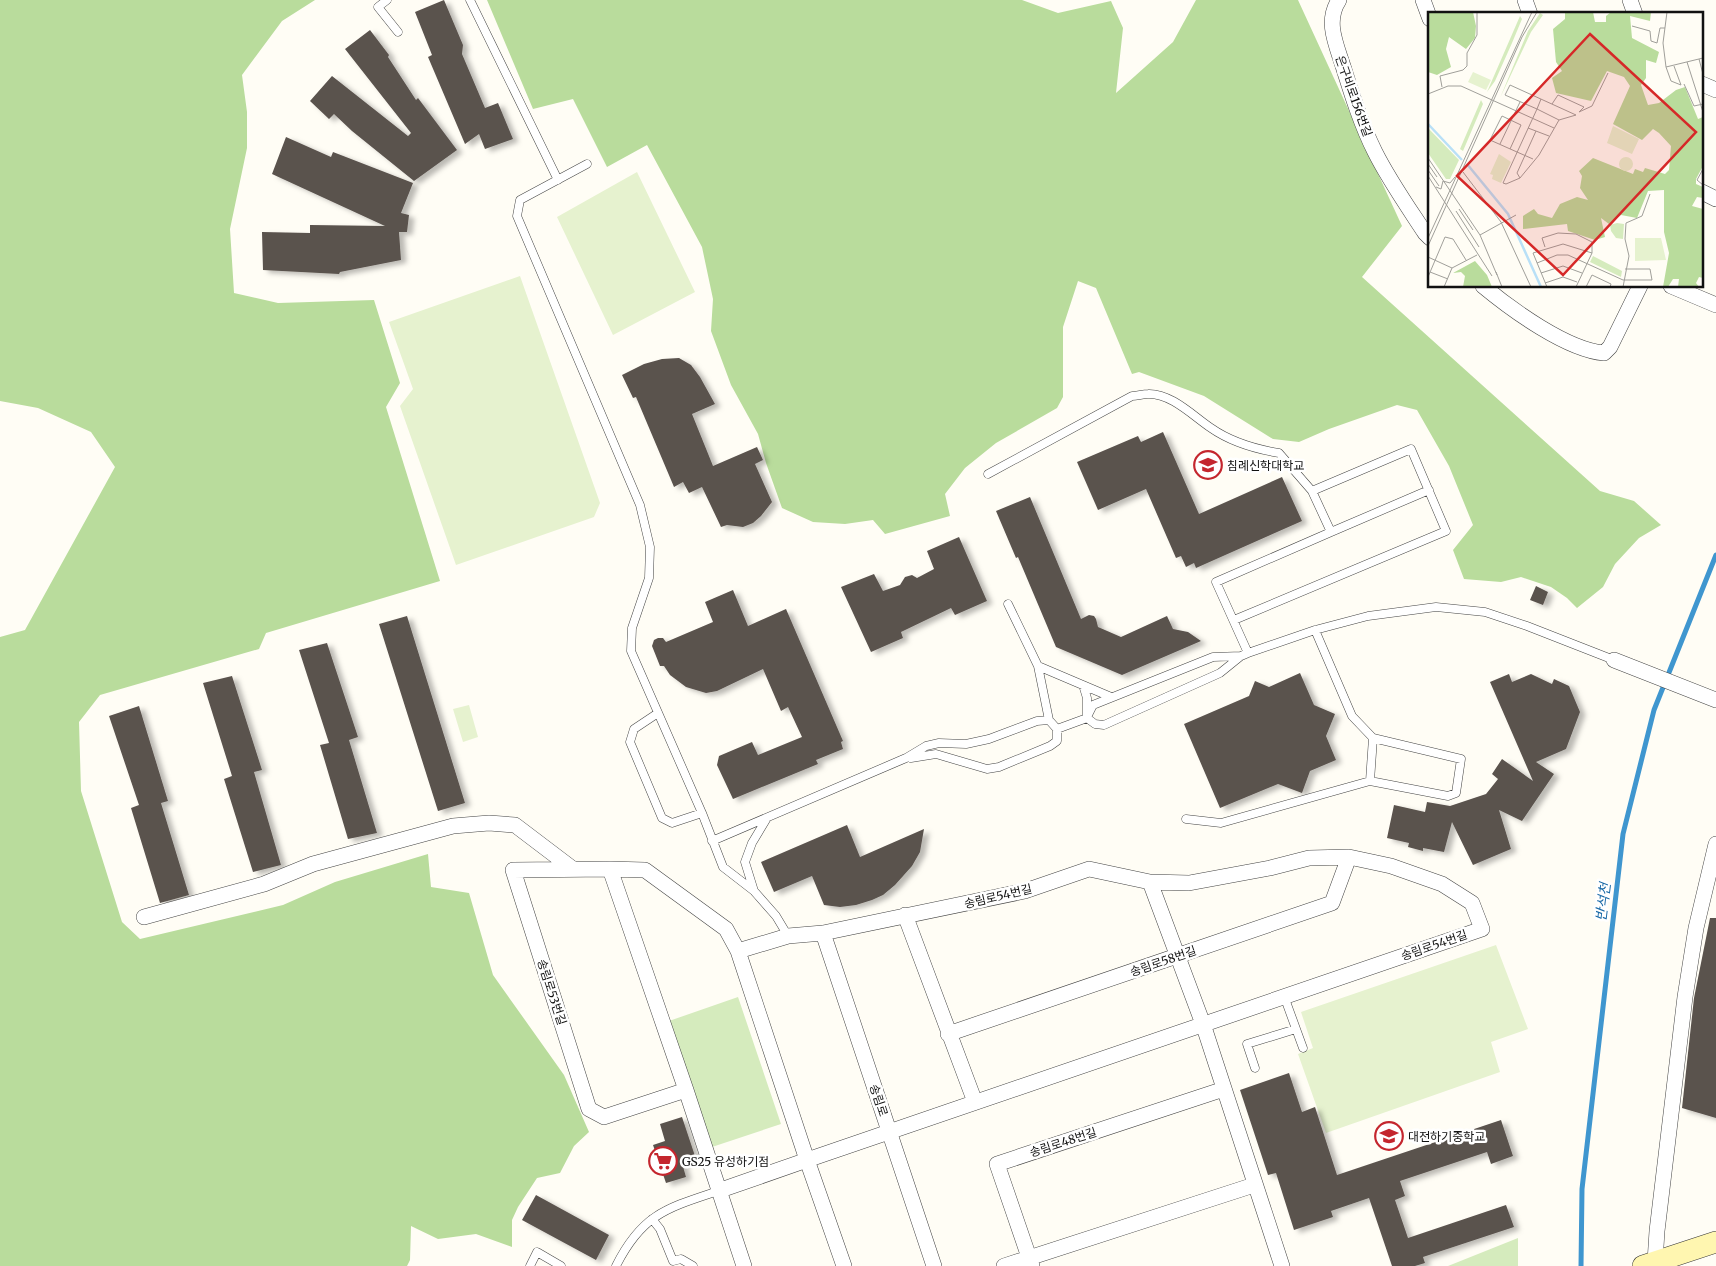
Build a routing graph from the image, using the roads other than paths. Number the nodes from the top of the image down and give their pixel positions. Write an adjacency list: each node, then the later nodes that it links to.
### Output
1 (387, 0): 10 (lane)
2 (470, 0): 14 (lane)
3 (1339, 0): 17 (street, 은구비로156번길)
4 (1423, 0): 9 (street)
5 (1525, 0): 7 (street)
6 (1630, 0): 8 (street)
7 (1529, 12)
8 (1635, 12)
9 (1428, 14)
10 (398, 32)
11 (1704, 85): 12 (street)
12 (1716, 90)
13 (587, 164): 14 (lane)
14 (558, 180): 35 (lane)
15 (1704, 193): 16 (street)
16 (1716, 199)
17 (1428, 236)
18 (1485, 288): 19 (street)
19 (1639, 288)
20 (1675, 288): 21 (street)
21 (1716, 305)
22 (988, 474): 24 (lane)
23 (1429, 490): 24 (lane); 25 (lane); 27 (lane)
24 (1312, 491): 25 (lane)
25 (1331, 532): 27 (lane)
26 (1008, 604): 31 (lane)
27 (1234, 620): 29 (lane)
28 (1314, 630): 29 (lane); 30 (lane); 39 (lane)
29 (1244, 655): 33 (lane); 36 (lane)
30 (1614, 660): 34 (street)
31 (1038, 666): 32 (lane); 37 (lane)
32 (1083, 685): 33 (lane); 36 (lane)
33 (1112, 697): 36 (lane)
34 (1716, 700)
35 (658, 713): 42 (lane); 42 (lane)
36 (1087, 718): 38 (lane)
37 (1049, 720): 38 (lane); 40 (lane)
38 (1058, 729): 40 (lane)
39 (1373, 738): 41 (lane); 41 (lane)
40 (906, 758): 43 (lane)
41 (1370, 781): 44 (lane)
42 (702, 813): 45 (lane)
43 (767, 818): 45 (lane); 51 (lane)
44 (1186, 819)
45 (712, 841): 51 (lane)
46 (1716, 844): 74 (street)
47 (1348, 857): 50 (street, 송림로54번길); 57 (street, 송림로58번길); 58 (street, 송림로54번길)
48 (573, 869): 49 (street, 송림로53번길); 53 (street); 65 (street, 송림로53번길)
49 (610, 869): 56 (street, 송림로53번길); 65 (street)
50 (1150, 882): 52 (street, 송림로54번길); 57 (street)
51 (754, 891): 55 (lane)
52 (905, 915): 54 (street, 송림로54번길); 61 (street)
53 (144, 917)
54 (824, 933): 55 (street); 67 (street, 송림로)
55 (788, 936): 56 (street)
56 (738, 951): 68 (street, 송림로53번길)
57 (1177, 956): 59 (street); 61 (street, 송림로58번길)
58 (1284, 996): 59 (street, 송림로54번길); 60 (lane)
59 (1203, 1024): 64 (street); 66 (street, 송림로54번길)
60 (1296, 1029): 62 (lane); 63 (lane)
61 (948, 1034): 66 (street)
62 (1303, 1048)
63 (1255, 1068)
64 (1224, 1089): 69 (street); 73 (street, 송림로48번길)
65 (686, 1090): 70 (street)
66 (975, 1102): 67 (street, 송림로54번길)
67 (889, 1132): 68 (street); 81 (street, 송림로)
68 (807, 1160): 70 (street); 80 (street, 송림로53번길)
69 (1254, 1185): 73 (street); 83 (street)
70 (718, 1191): 71 (lane); 79 (street)
71 (652, 1219): 77 (lane); 78 (lane)
72 (1716, 1242): 74 (street)
73 (1030, 1262): 82 (street)
74 (1649, 1264)
75 (530, 1266): 76 (lane)
76 (562, 1266)
77 (616, 1266)
78 (693, 1266)
79 (744, 1266)
80 (844, 1266)
81 (934, 1266)
82 (1004, 1266)
83 (1282, 1266)

